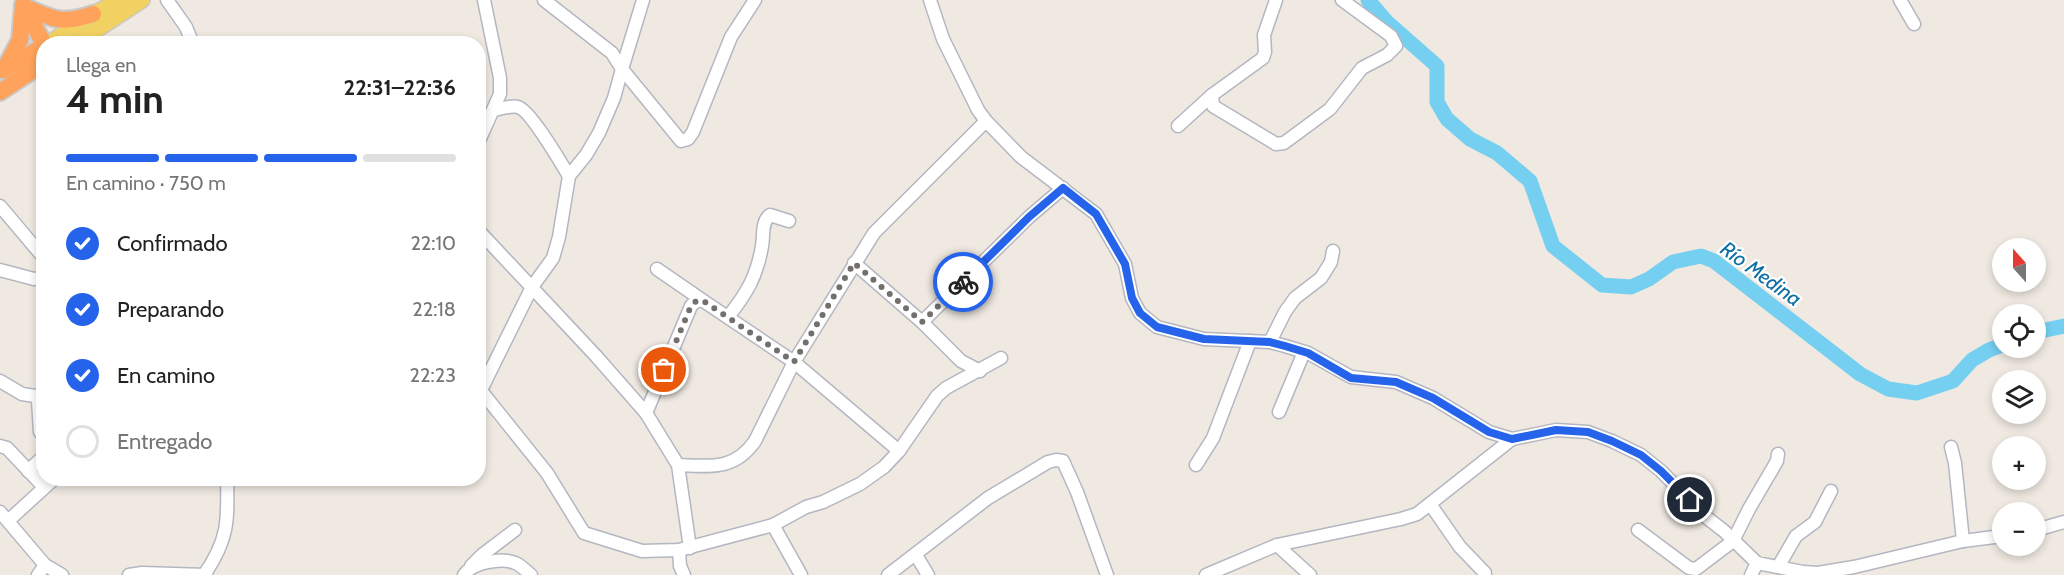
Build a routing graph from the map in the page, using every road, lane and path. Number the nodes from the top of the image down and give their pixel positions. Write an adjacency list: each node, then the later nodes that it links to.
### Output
1 (121, 0): 13 (main road)
2 (142, 0): 17 (main road)
3 (167, 0): 18 (street)
4 (484, 0): 25 (street)
5 (544, 0): 21 (street)
6 (643, 0): 21 (street)
7 (755, 0): 21 (street)
8 (930, 0): 26 (street)
9 (1276, 0): 24 (street)
10 (1342, 0): 24 (street)
11 (1900, 0): 14 (street)
12 (22, 3): 13 (highway); 15 (highway); 22 (highway)
13 (93, 14): 16 (main road)
14 (1914, 24)
15 (41, 36)
16 (58, 36)
17 (90, 36)
18 (190, 36)
19 (36, 50): 22 (highway)
20 (36, 68): 23 (highway)
21 (622, 69): 29 (street)
22 (2, 72)
23 (0, 92)
24 (1212, 95): 28 (street)
25 (494, 110): 27 (street); 29 (street)
26 (986, 121): 30 (street); 36 (street)
27 (486, 126)
28 (1178, 126)
29 (569, 176): 40 (street)
30 (1063, 188): 43 (street); 44 (street)
31 (0, 206): 34 (street)
32 (789, 221): 42 (street)
33 (486, 238): 40 (street)
34 (36, 249)
35 (1333, 251): 45 (street)
36 (854, 263): 43 (street); 48 (street)
37 (657, 269): 41 (street)
38 (0, 270): 39 (street)
39 (36, 279)
40 (532, 286): 50 (street); 55 (street)
41 (702, 300): 42 (street); 55 (street)
42 (728, 316): 48 (street)
43 (922, 322): 49 (street)
44 (1250, 341): 45 (street); 63 (street)
45 (1270, 342): 46 (street)
46 (1304, 352): 54 (street); 56 (street)
47 (1001, 358): 49 (street)
48 (794, 362): 59 (street); 62 (street)
49 (980, 371): 59 (street)
50 (486, 377)
51 (0, 381): 53 (street)
52 (486, 396): 80 (street)
53 (36, 397)
54 (1279, 412)
55 (646, 413): 62 (street)
56 (1512, 439): 69 (street); 77 (street)
57 (0, 446): 64 (street)
58 (1951, 447): 78 (street)
59 (899, 451): 72 (street)
60 (1778, 454): 77 (street)
61 (36, 464): 64 (street)
62 (678, 465): 80 (street)
63 (1196, 465)
64 (28, 471): 65 (street)
65 (36, 480)
66 (227, 486): 91 (street)
67 (44, 488): 70 (street)
68 (1831, 491): 82 (street)
69 (1430, 504): 79 (street); 87 (street)
70 (4, 516): 84 (street)
71 (2064, 522): 73 (street)
72 (773, 525): 80 (street); 93 (street)
73 (2046, 527)
74 (515, 530): 85 (street)
75 (1638, 530): 77 (street)
76 (1992, 537): 78 (street)
77 (1734, 541): 83 (street)
78 (1963, 541): 88 (street)
79 (1277, 545): 97 (street); 98 (street)
80 (684, 549): 86 (street)
81 (916, 555): 94 (street); 95 (street); 96 (street)
82 (1778, 567): 83 (street); 88 (street)
83 (1754, 569)
84 (42, 570): 89 (street)
85 (466, 572): 92 (street)
86 (680, 572)
87 (1485, 573)
88 (1820, 574)
89 (62, 575)
90 (129, 575): 91 (street)
91 (205, 575)
92 (531, 575)
93 (801, 575)
94 (888, 575)
95 (928, 575)
96 (1107, 575)
97 (1206, 575)
98 (1310, 575)

